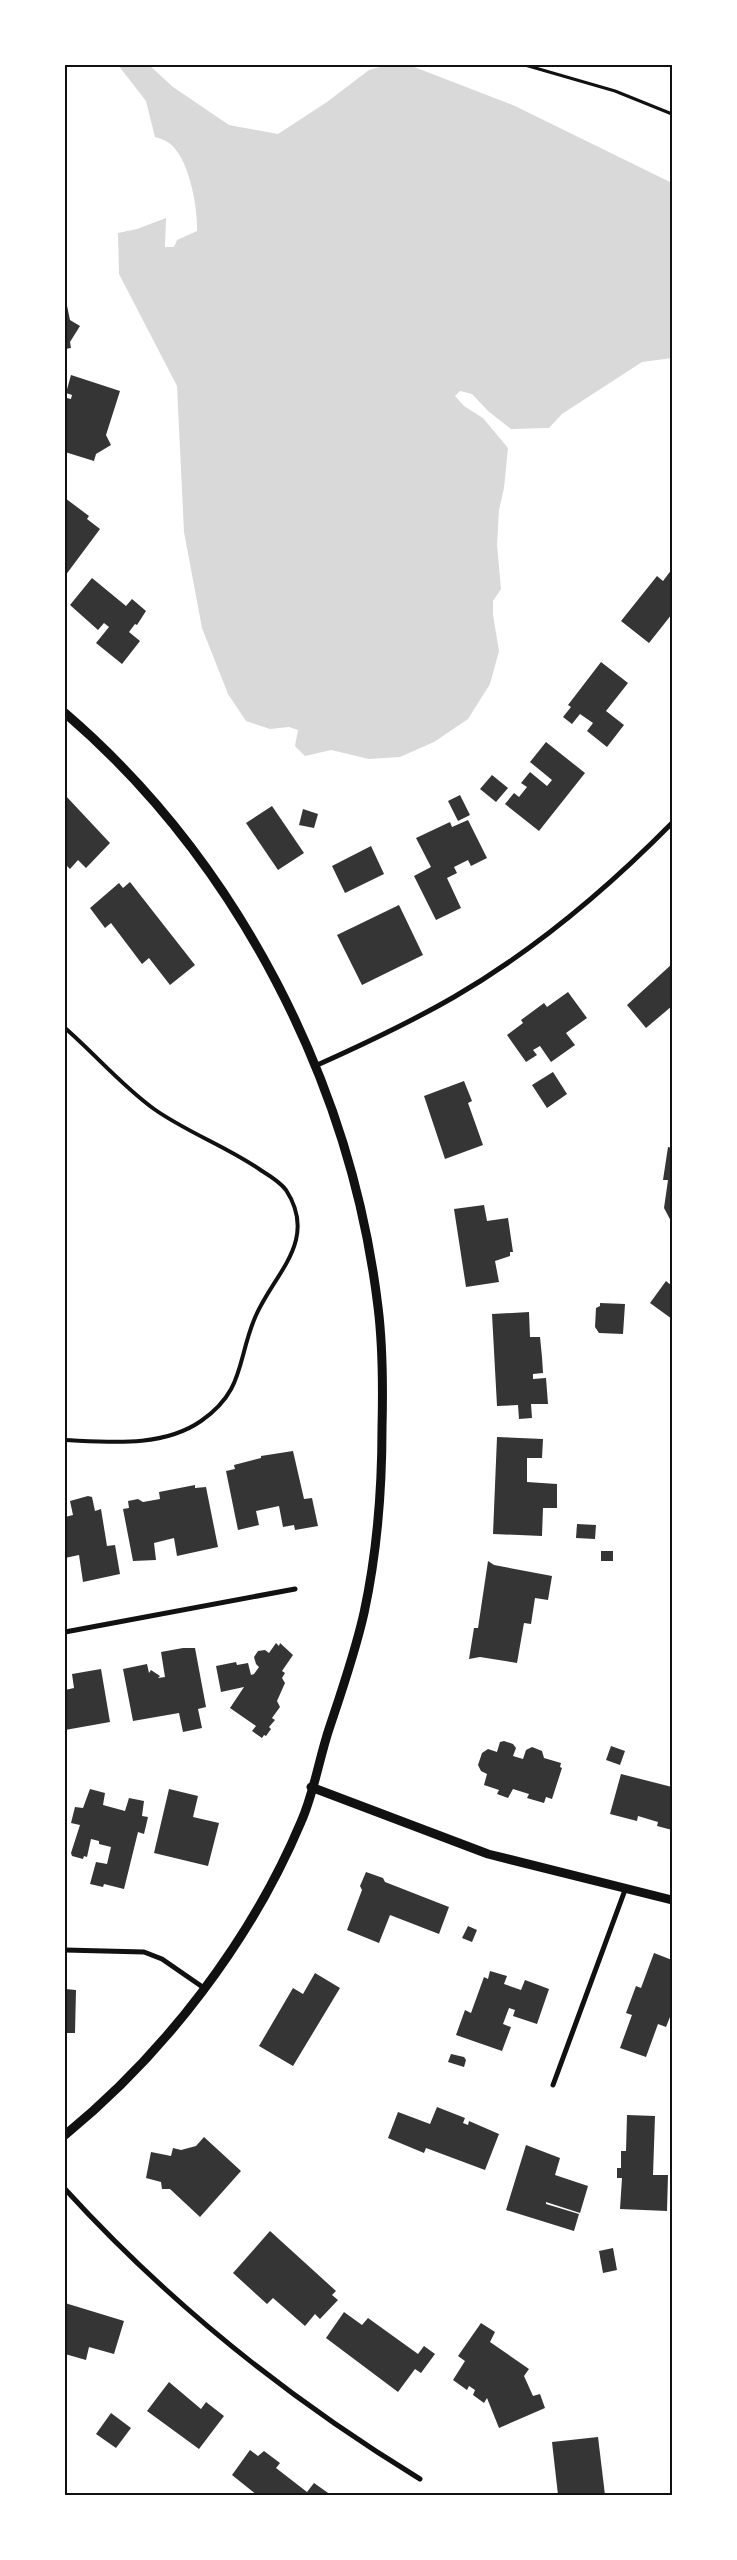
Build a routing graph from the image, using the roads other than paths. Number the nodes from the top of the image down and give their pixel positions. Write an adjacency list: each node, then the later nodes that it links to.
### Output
1 (65, 712): 4 (street)
2 (672, 823): 4 (street)
3 (65, 1028): 5 (lane)
4 (315, 1066): 8 (street)
5 (65, 1440)
6 (294, 1588): 7 (street)
7 (65, 1632)
8 (311, 1788): 9 (street); 12 (street)
9 (625, 1890): 10 (street); 13 (street)
10 (672, 1900)
11 (65, 1950): 12 (street)
12 (204, 1988): 14 (street)
13 (553, 2085)
14 (67, 2131)
15 (65, 2189): 16 (street)
16 (420, 2479)

